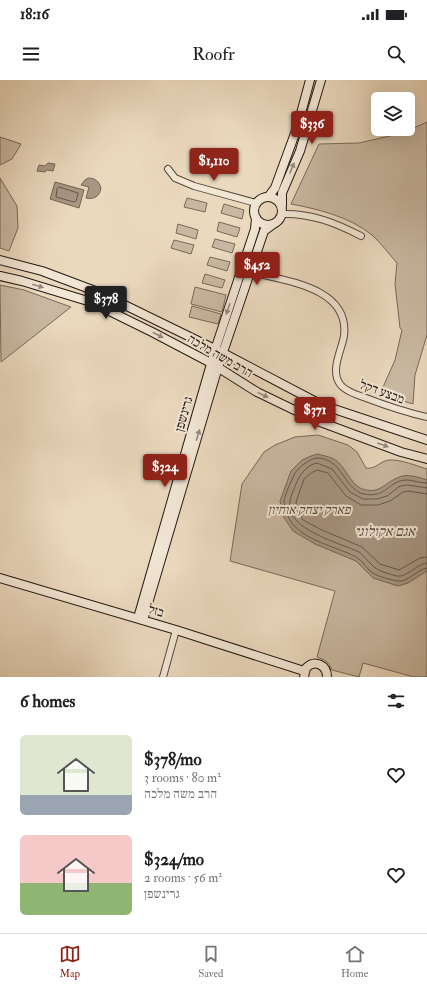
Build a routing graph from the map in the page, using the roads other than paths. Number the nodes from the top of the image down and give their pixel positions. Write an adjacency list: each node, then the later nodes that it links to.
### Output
1 (310, 80): 4 (street)
2 (320, 80): 6 (street, one-way to 2)
3 (168, 170): 5 (street)
4 (269, 196): 5 (street); 6 (street)
5 (256, 203): 8 (street)
6 (282, 205): 7 (street)
7 (282, 214): 9 (street); 10 (street)
8 (256, 218): 9 (street); 14 (street, גרינשפן, one-way to 14)
9 (272, 225): 12 (street, גרינשפן)
10 (361, 236)
11 (0, 260): 16 (street, הרב משה מלכה)
12 (251, 272): 15 (street, גרינשפן); 23 (street, מבצע דקל)
13 (0, 276): 18 (street, הרב משה מלכה, one-way to 18)
14 (220, 335): 16 (street); 17 (street, גרינשפן)
15 (228, 338): 17 (street, גרינשפן); 19 (street)
16 (201, 343): 17 (street, הרב משה מלכה)
17 (219, 351): 19 (street, הרב משה מלכה); 20 (street, גרינשפן)
18 (198, 356): 20 (street, הרב משה מלכה); 22 (street)
19 (237, 361): 24 (street, הרב משה מלכה)
20 (215, 365): 21 (street, הרב משה מלכה); 22 (street, גרינשפן)
21 (231, 375): 22 (street); 25 (street, הרב משה מלכה, one-way to 25)
22 (211, 378): 27 (street, גרינשפן)
23 (427, 417)
24 (427, 440)
25 (427, 459)
26 (0, 578): 27 (street, בזל)
27 (141, 619): 28 (street, בזל)
28 (176, 630): 29 (street, בזל); 31 (street)
29 (304, 674): 30 (street)
30 (327, 675): 32 (street)
31 (163, 677)
32 (335, 677)

